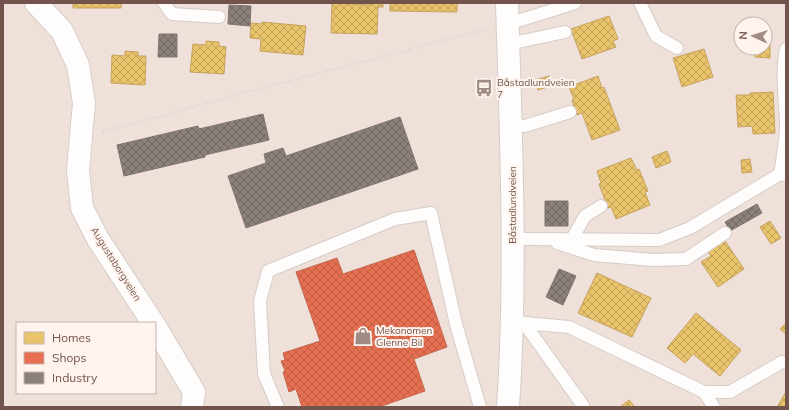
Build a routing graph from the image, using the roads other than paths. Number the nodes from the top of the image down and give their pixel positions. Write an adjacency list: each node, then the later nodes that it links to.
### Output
1 (36, 3): 19 (street, Augustaborgveien)
2 (164, 3): 5 (lane)
3 (574, 3): 6 (lane)
4 (640, 3): 8 (lane)
5 (219, 17)
6 (503, 25): 7 (lane); 11 (street, Båstadlundveien)
7 (566, 32)
8 (677, 48)
9 (786, 49): 12 (lane)
10 (570, 112): 11 (lane)
11 (511, 125): 15 (street, Båstadlundveien)
12 (783, 174): 17 (lane)
13 (601, 206): 17 (lane)
14 (725, 233): 16 (lane)
15 (512, 236): 16 (lane); 18 (street, Båstadlundveien)
16 (544, 239): 17 (lane)
17 (572, 239)
18 (518, 321): 22 (lane); 26 (street, Båstadlundveien); 27 (lane)
19 (152, 322)
20 (156, 328): 23 (street)
21 (782, 362): 22 (lane)
22 (704, 392): 28 (lane)
23 (192, 407)
24 (278, 407): 25 (lane)
25 (480, 407)
26 (508, 407)
27 (584, 407)
28 (714, 407)

